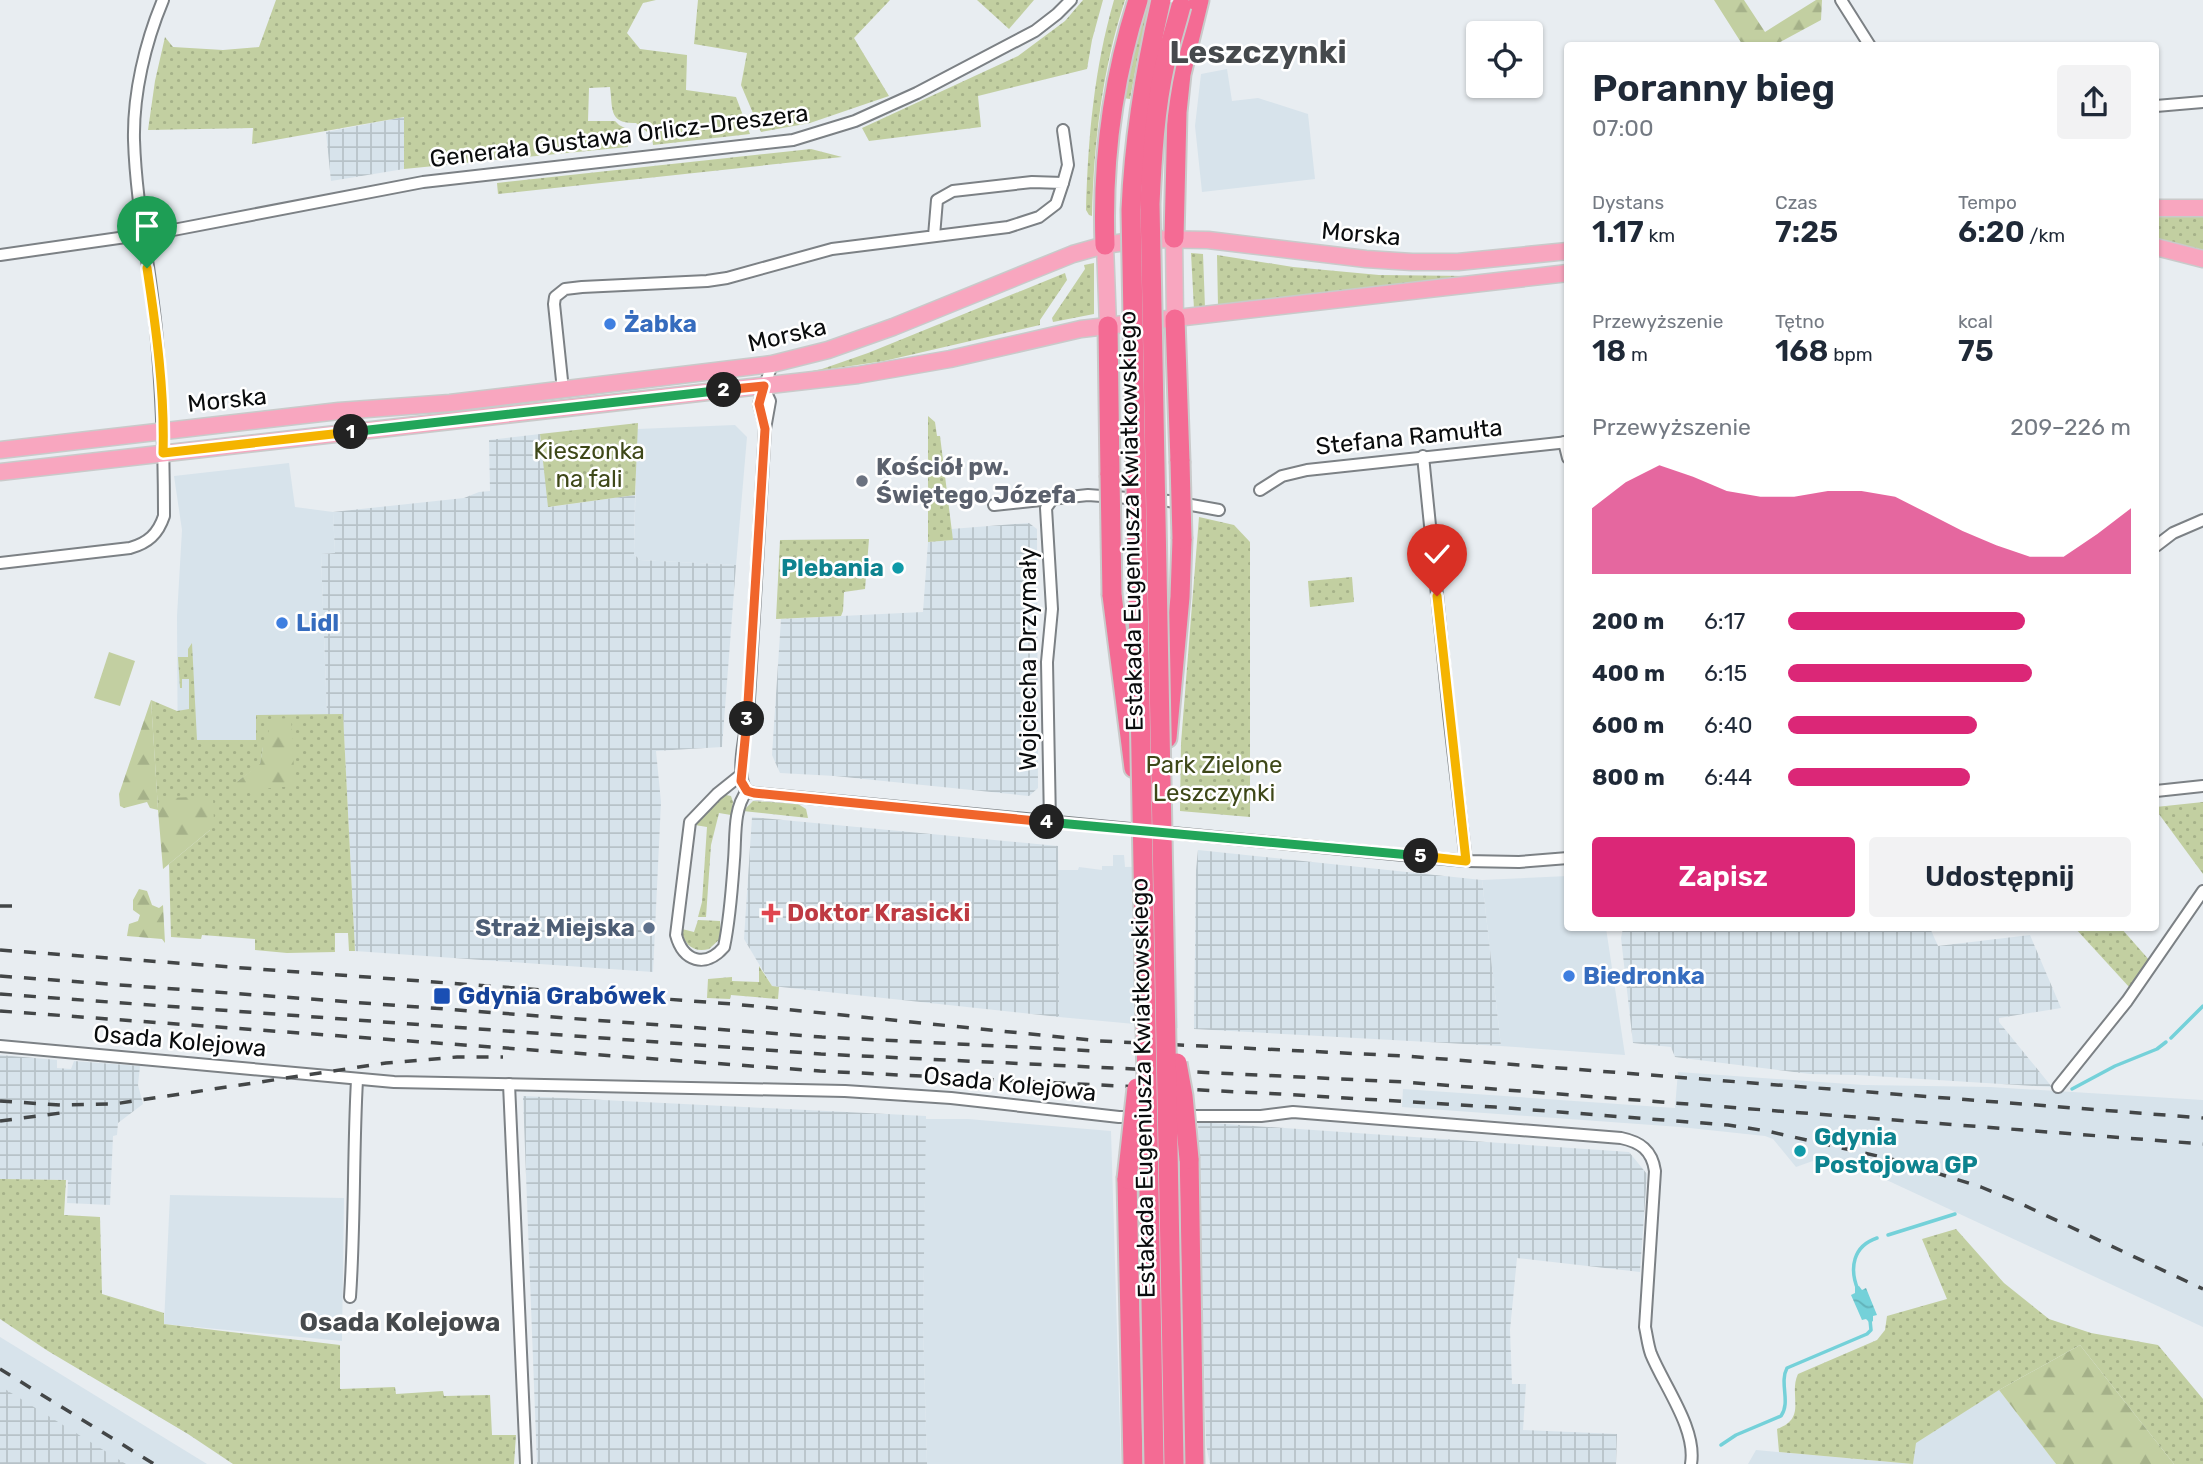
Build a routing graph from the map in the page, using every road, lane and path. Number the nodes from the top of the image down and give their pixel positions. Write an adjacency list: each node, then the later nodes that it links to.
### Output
1 (163, 0): 16 (street)
2 (1071, 0): 16 (street, Generała Gustawa Orlicz-Dreszera)
3 (1138, 0): 8 (highway)
4 (1161, 0): 49 (highway, Estakada Eugeniusza Kwiatkowskiego, bridge)
5 (1841, 0): 7 (street)
6 (1188, 2): 11 (highway); 47 (highway, Estakada Eugeniusza Kwiatkowskiego, bridge)
7 (1867, 42)
8 (1115, 101): 11 (highway); 19 (highway)
9 (2203, 102): 10 (street)
10 (2159, 106)
11 (1177, 112): 18 (highway)
12 (1063, 130): 13 (street)
13 (1063, 183): 17 (street); 17 (street)
14 (2159, 208): 15 (main road)
15 (2203, 208)
16 (143, 235): 22 (street, Generała Gustawa Orlicz-Dreszera); 30 (street)
17 (934, 236): 29 (street)
18 (1174, 238): 19 (main road, Morska); 21 (main road, Morska); 25 (main road)
19 (1105, 245): 26 (main road); 27 (main road, Morska)
20 (2159, 248): 23 (main road)
21 (1564, 251)
22 (0, 256)
23 (2203, 259)
24 (1564, 273): 25 (main road, Morska)
25 (1175, 319): 26 (main road, Morska); 47 (highway, bridge)
26 (1108, 326): 28 (main road, Morska); 49 (highway, bridge)
27 (772, 364): 28 (street); 29 (main road, Morska)
28 (764, 386): 33 (main road, Morska); 43 (street)
29 (563, 390): 30 (main road, Morska)
30 (164, 430): 32 (main road, Morska); 33 (street)
31 (1564, 442): 34 (street, Stefana Ramułta)
32 (0, 450)
33 (163, 453): 35 (main road, Morska); 42 (street)
34 (1423, 456): 36 (street, Stefana Ramułta); 51 (street)
35 (0, 472)
36 (1260, 490)
37 (1054, 497): 38 (street); 39 (street); 48 (street, Wojciecha Drzymały)
38 (994, 505)
39 (1219, 510)
40 (2203, 520): 41 (street)
41 (2159, 543)
42 (0, 564)
43 (742, 774): 45 (street); 45 (street)
44 (2203, 786): 46 (street)
45 (747, 791): 48 (street)
46 (2159, 791)
47 (1161, 819): 53 (highway, Estakada Eugeniusza Kwiatkowskiego, bridge)
48 (1051, 823): 51 (street)
49 (1141, 824): 54 (highway, Estakada Eugeniusza Kwiatkowskiego, bridge)
50 (1564, 858): 51 (street)
51 (1466, 861)
52 (2203, 891): 58 (street)
53 (1166, 992): 64 (highway, Estakada Eugeniusza Kwiatkowskiego, bridge); 65 (highway, bridge)
54 (1146, 1007): 62 (highway, bridge); 63 (highway, Estakada Eugeniusza Kwiatkowskiego, bridge)
55 (0, 1046): 56 (street, Osada Kolejowa)
56 (357, 1080): 57 (street, Osada Kolejowa); 60 (street)
57 (509, 1084): 59 (street, Osada Kolejowa); 61 (street)
58 (2058, 1087)
59 (1157, 1116): 63 (street); 64 (street); 66 (street, Osada Kolejowa)
60 (350, 1297)
61 (526, 1464)
62 (1133, 1464)
63 (1154, 1464)
64 (1174, 1464)
65 (1194, 1464)
66 (1691, 1464)

